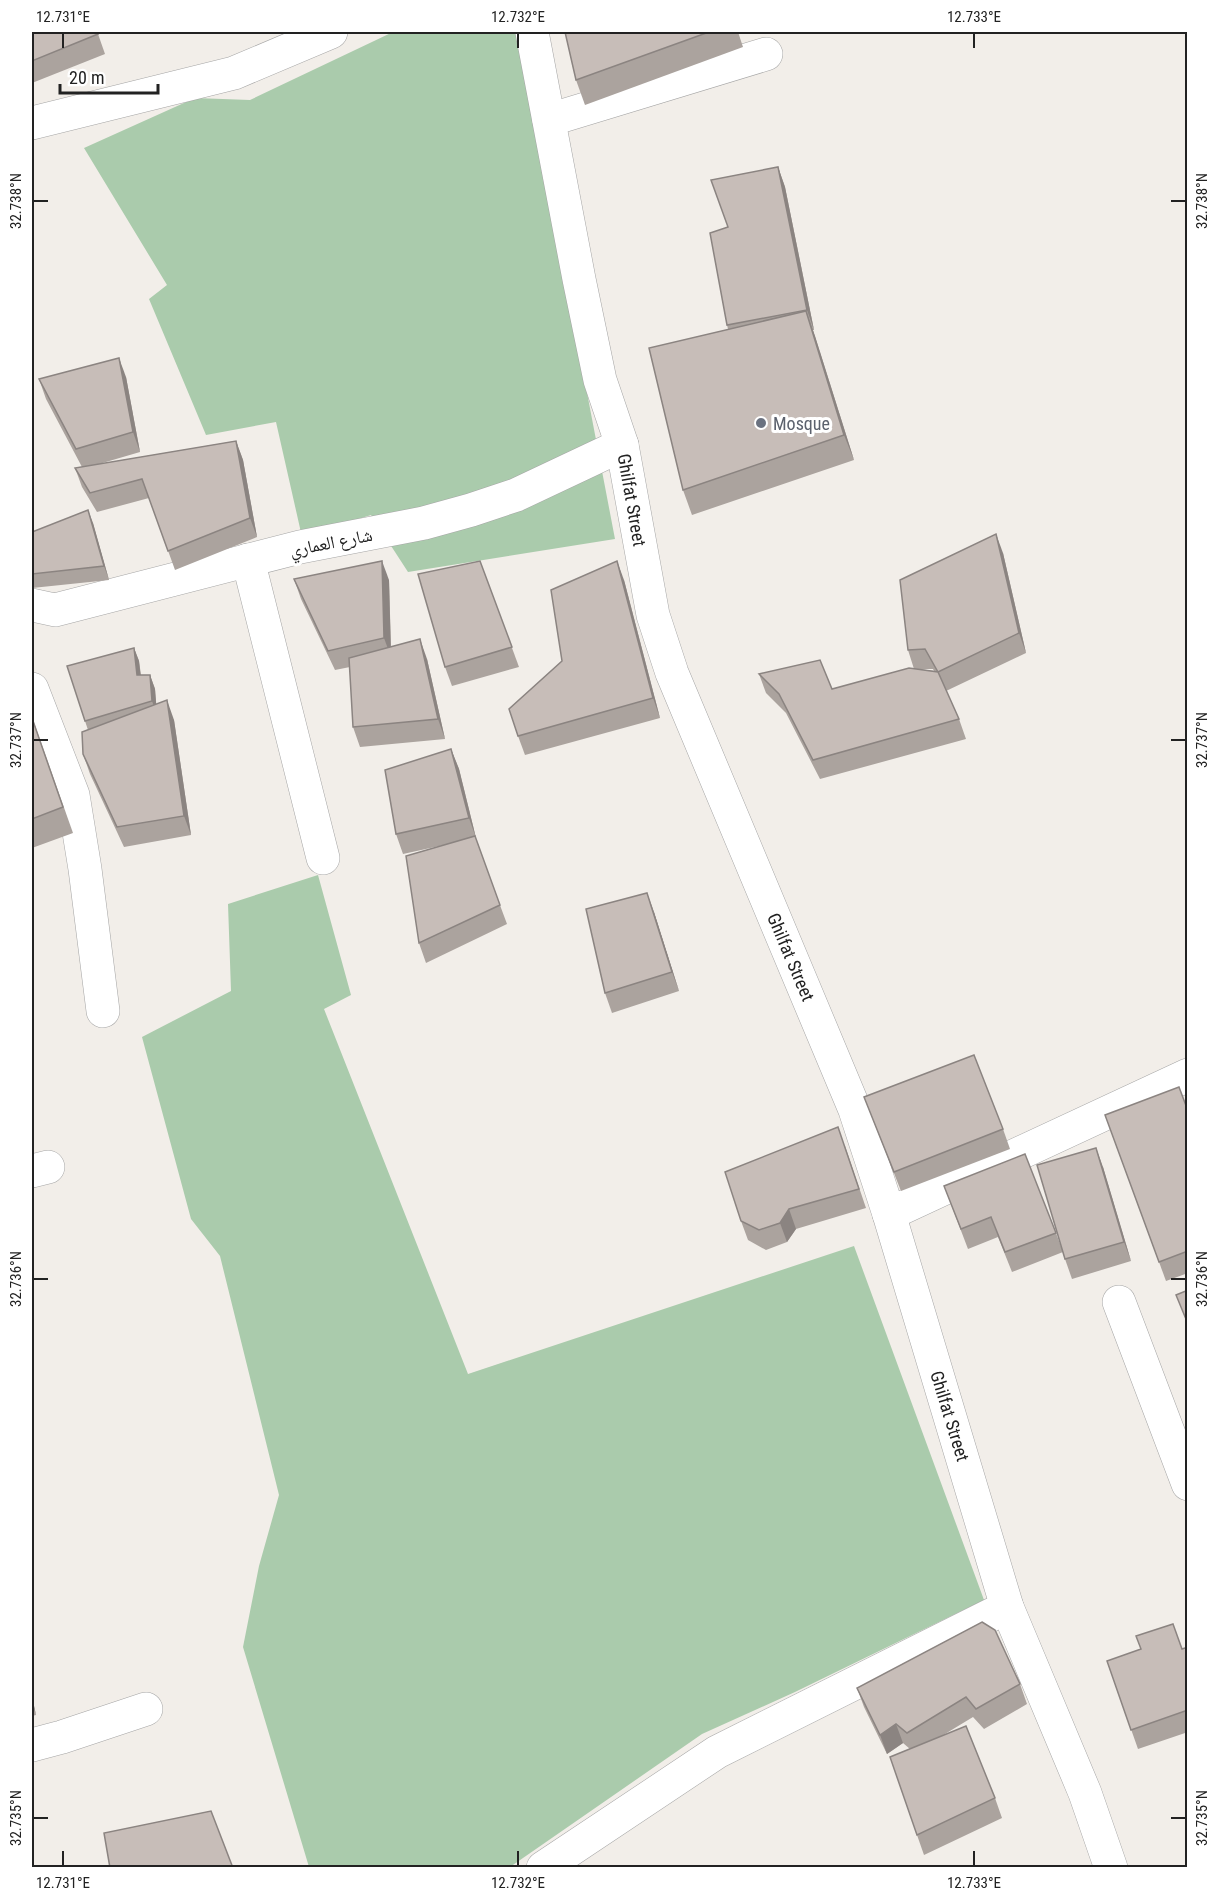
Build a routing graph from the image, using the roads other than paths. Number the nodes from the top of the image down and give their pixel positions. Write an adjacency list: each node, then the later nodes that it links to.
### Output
1 (331, 32): 5 (street)
2 (531, 32): 4 (street, Ghilfat Street)
3 (766, 54): 4 (street)
4 (549, 120): 6 (street, Ghilfat Street)
5 (32, 123)
6 (622, 445): 7 (street, شارع العماري); 13 (street, Ghilfat Street)
7 (248, 560): 8 (street, شارع العماري); 10 (street)
8 (32, 605)
9 (32, 689): 11 (street)
10 (323, 858)
11 (103, 1011)
12 (1188, 1075): 13 (street)
13 (889, 1214): 16 (street, Ghilfat Street)
14 (1119, 1302): 15 (street)
15 (1188, 1484)
16 (1007, 1607): 19 (street); 20 (street, Ghilfat Street)
17 (146, 1709): 18 (street)
18 (32, 1745)
19 (561, 1862)
20 (1111, 1868)

